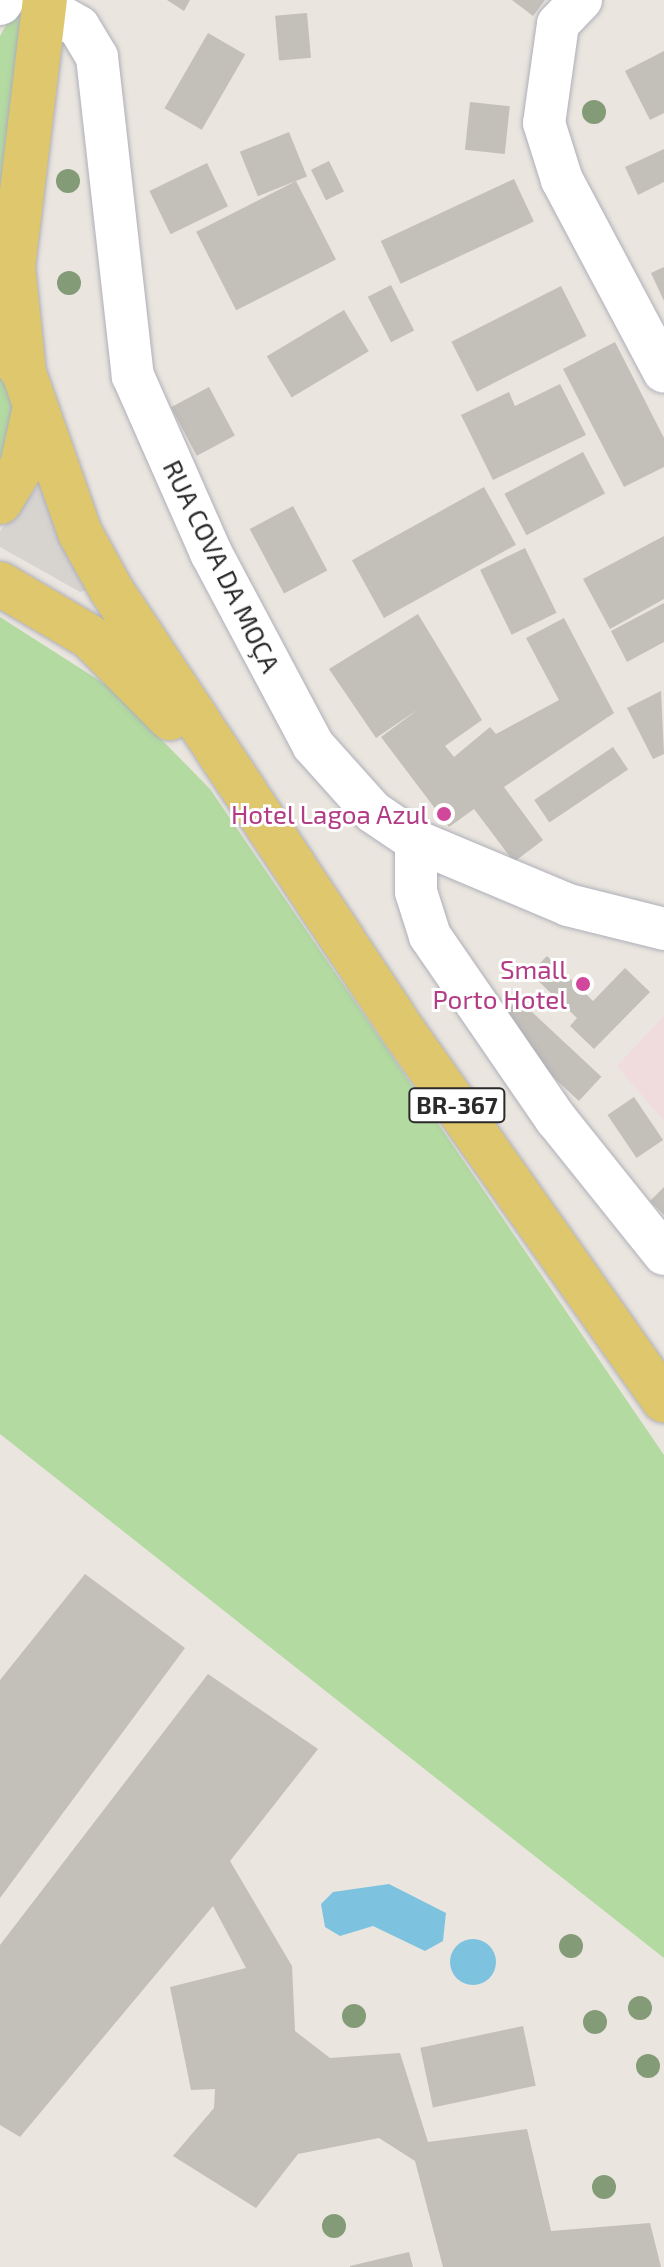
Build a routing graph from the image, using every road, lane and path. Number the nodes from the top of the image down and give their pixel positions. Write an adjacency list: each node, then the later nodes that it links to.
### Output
1 (581, 0): 3 (street)
2 (23, 2): 4 (main road); 8 (street, RUA COVA DA MOÇA)
3 (664, 372)
4 (20, 373): 5 (main road); 7 (main road, BR-367)
5 (0, 502)
6 (0, 584): 7 (main road, BR-367)
7 (253, 808): 11 (main road, BR-367)
8 (416, 841): 9 (street, RUA COVA DA MOÇA); 10 (street)
9 (664, 929)
10 (664, 1254)
11 (664, 1400)

